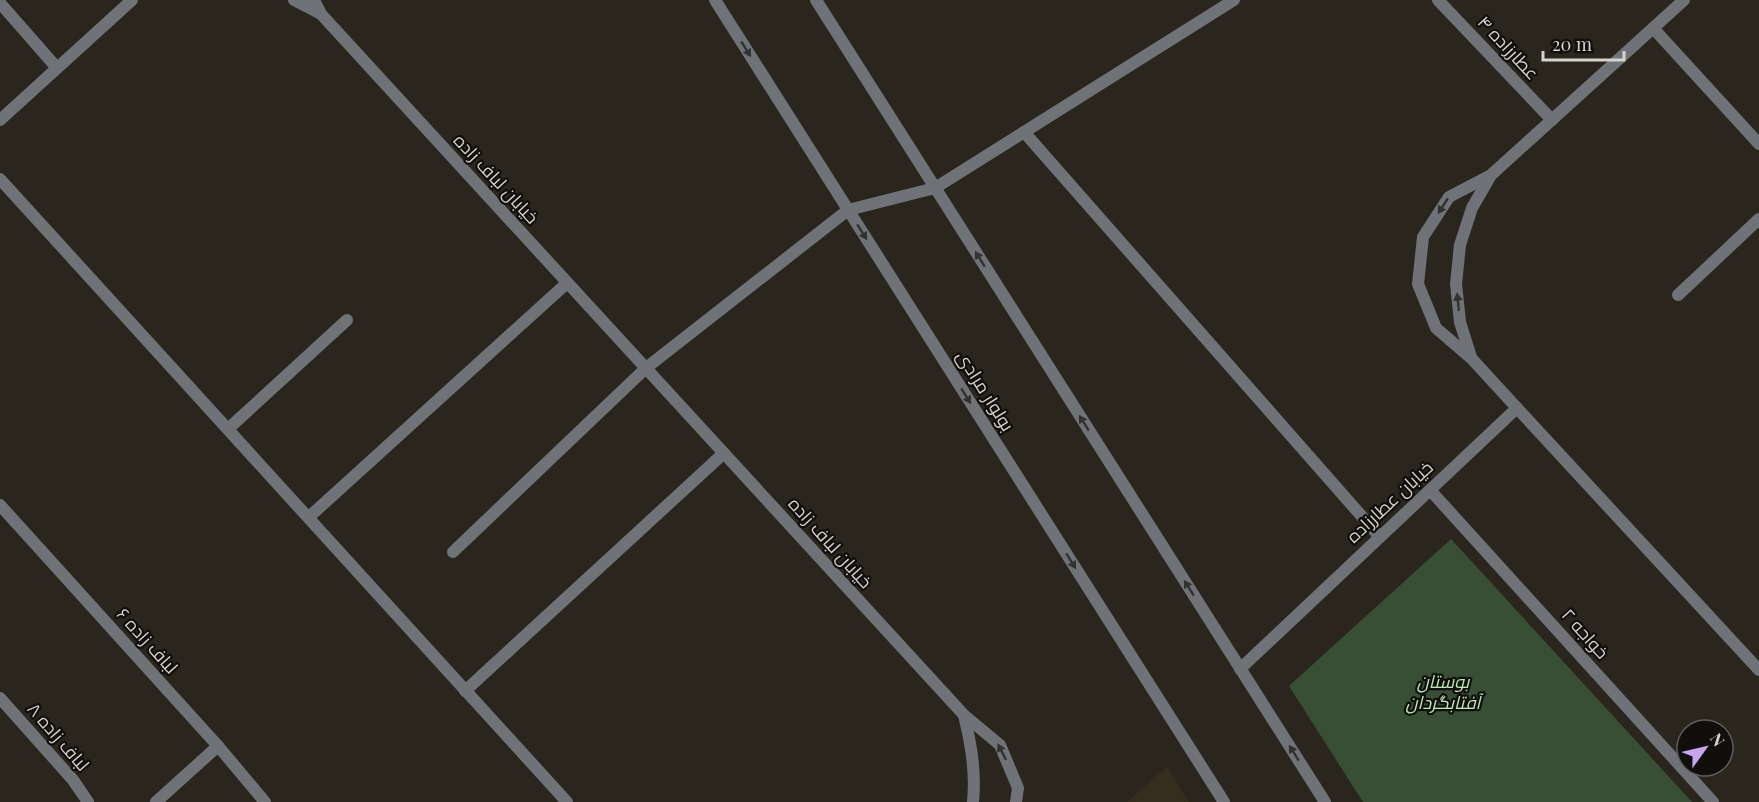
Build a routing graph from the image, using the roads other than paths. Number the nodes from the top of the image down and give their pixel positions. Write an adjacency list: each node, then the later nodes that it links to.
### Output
1 (132, 0): 12 (street)
2 (294, 0): 10 (street, خیابان لباف زاده)
3 (314, 0): 10 (street, خیابان لباف زاده)
4 (715, 0): 20 (street, بولوار مرادی, one-way to 20)
5 (816, 0): 19 (street)
6 (1234, 0): 15 (street)
7 (1438, 0): 14 (street, عطارزاده ۴)
8 (1684, 0): 11 (street)
9 (0, 3): 12 (street)
10 (321, 14): 22 (street, خیابان لباف زاده)
11 (1653, 28): 14 (street); 16 (street)
12 (57, 68): 13 (street)
13 (0, 120)
14 (1552, 120): 17 (street)
15 (1024, 132): 19 (street); 33 (street)
16 (1759, 144)
17 (1491, 175): 25 (street, one-way to 17); 25 (street, one-way to 25)
18 (0, 179): 28 (street)
19 (935, 188): 20 (street); 35 (street, one-way to 19)
20 (848, 210): 26 (street); 47 (street, بولوار مرادی, one-way to 47)
21 (1759, 219): 23 (street)
22 (567, 283): 26 (street, خیابان لباف زاده); 32 (street)
23 (1678, 295)
24 (347, 320): 28 (street)
25 (1472, 359): 27 (street)
26 (646, 368): 29 (street, خیابان لباف زاده); 34 (street)
27 (1517, 408): 30 (street, خیابان عطارزاده); 36 (street)
28 (228, 429): 32 (street)
29 (723, 453): 37 (street); 39 (street, خیابان لباف زاده)
30 (1430, 490): 33 (street, خیابان عطارزاده); 49 (street, خواجه ۲)
31 (0, 506): 40 (street, لباف زاده ۶)
32 (309, 517): 37 (street)
33 (1380, 537): 35 (street, خیابان عطارزاده)
34 (453, 552)
35 (1240, 669): 48 (street, one-way to 35)
36 (1759, 670)
37 (465, 691): 44 (street)
38 (0, 698): 41 (street, لباف زاده ۸)
39 (964, 715): 45 (street); 46 (street, خیابان لباف زاده, one-way to 39)
40 (219, 746): 42 (street); 43 (street, لباف زاده ۶)
41 (88, 802)
42 (156, 802)
43 (266, 802)
44 (567, 802)
45 (973, 802)
46 (1016, 802)
47 (1224, 802)
48 (1325, 802)
49 (1713, 802)

